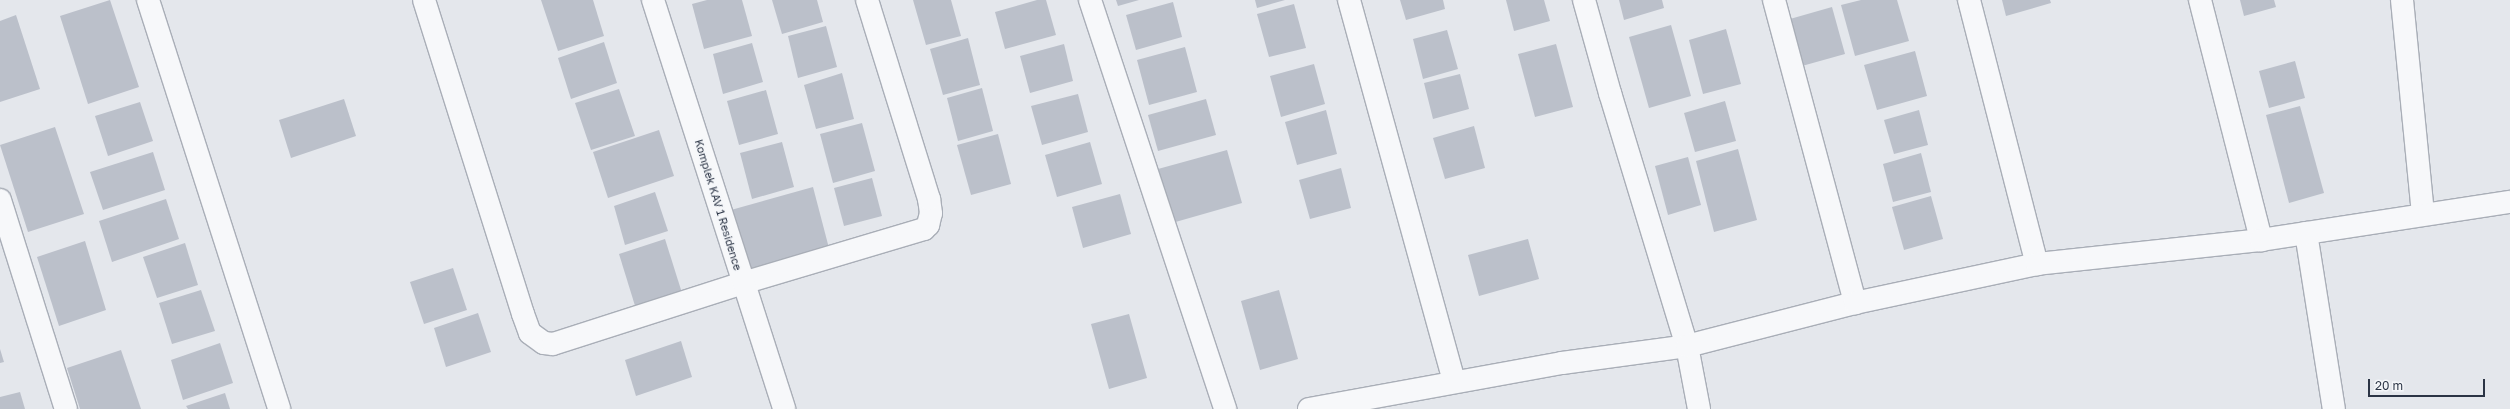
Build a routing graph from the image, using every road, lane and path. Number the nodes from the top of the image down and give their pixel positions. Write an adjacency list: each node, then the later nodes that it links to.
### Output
1 (148, 0): 23 (street)
2 (424, 0): 18 (street)
3 (654, 0): 18 (street, Komplek KAV 1 Residence)
4 (867, 0): 18 (street)
5 (1090, 0): 25 (street)
6 (1349, 0): 21 (street)
7 (1584, 0): 20 (street)
8 (1774, 0): 19 (street)
9 (1969, 0): 17 (street)
10 (2200, 0): 16 (street)
11 (2402, 0): 14 (street)
12 (0, 200): 22 (street)
13 (2510, 202): 14 (street)
14 (2422, 214): 15 (street)
15 (2306, 233): 16 (street); 28 (street)
16 (2261, 240): 17 (street)
17 (2037, 264): 19 (street)
18 (742, 283): 24 (street, Komplek KAV 1 Residence)
19 (1855, 303): 20 (street)
20 (1687, 346): 21 (street); 27 (street)
21 (1454, 382): 26 (street)
22 (66, 409)
23 (279, 409)
24 (784, 409)
25 (1225, 409)
26 (1309, 409)
27 (1699, 409)
28 (2334, 409)

